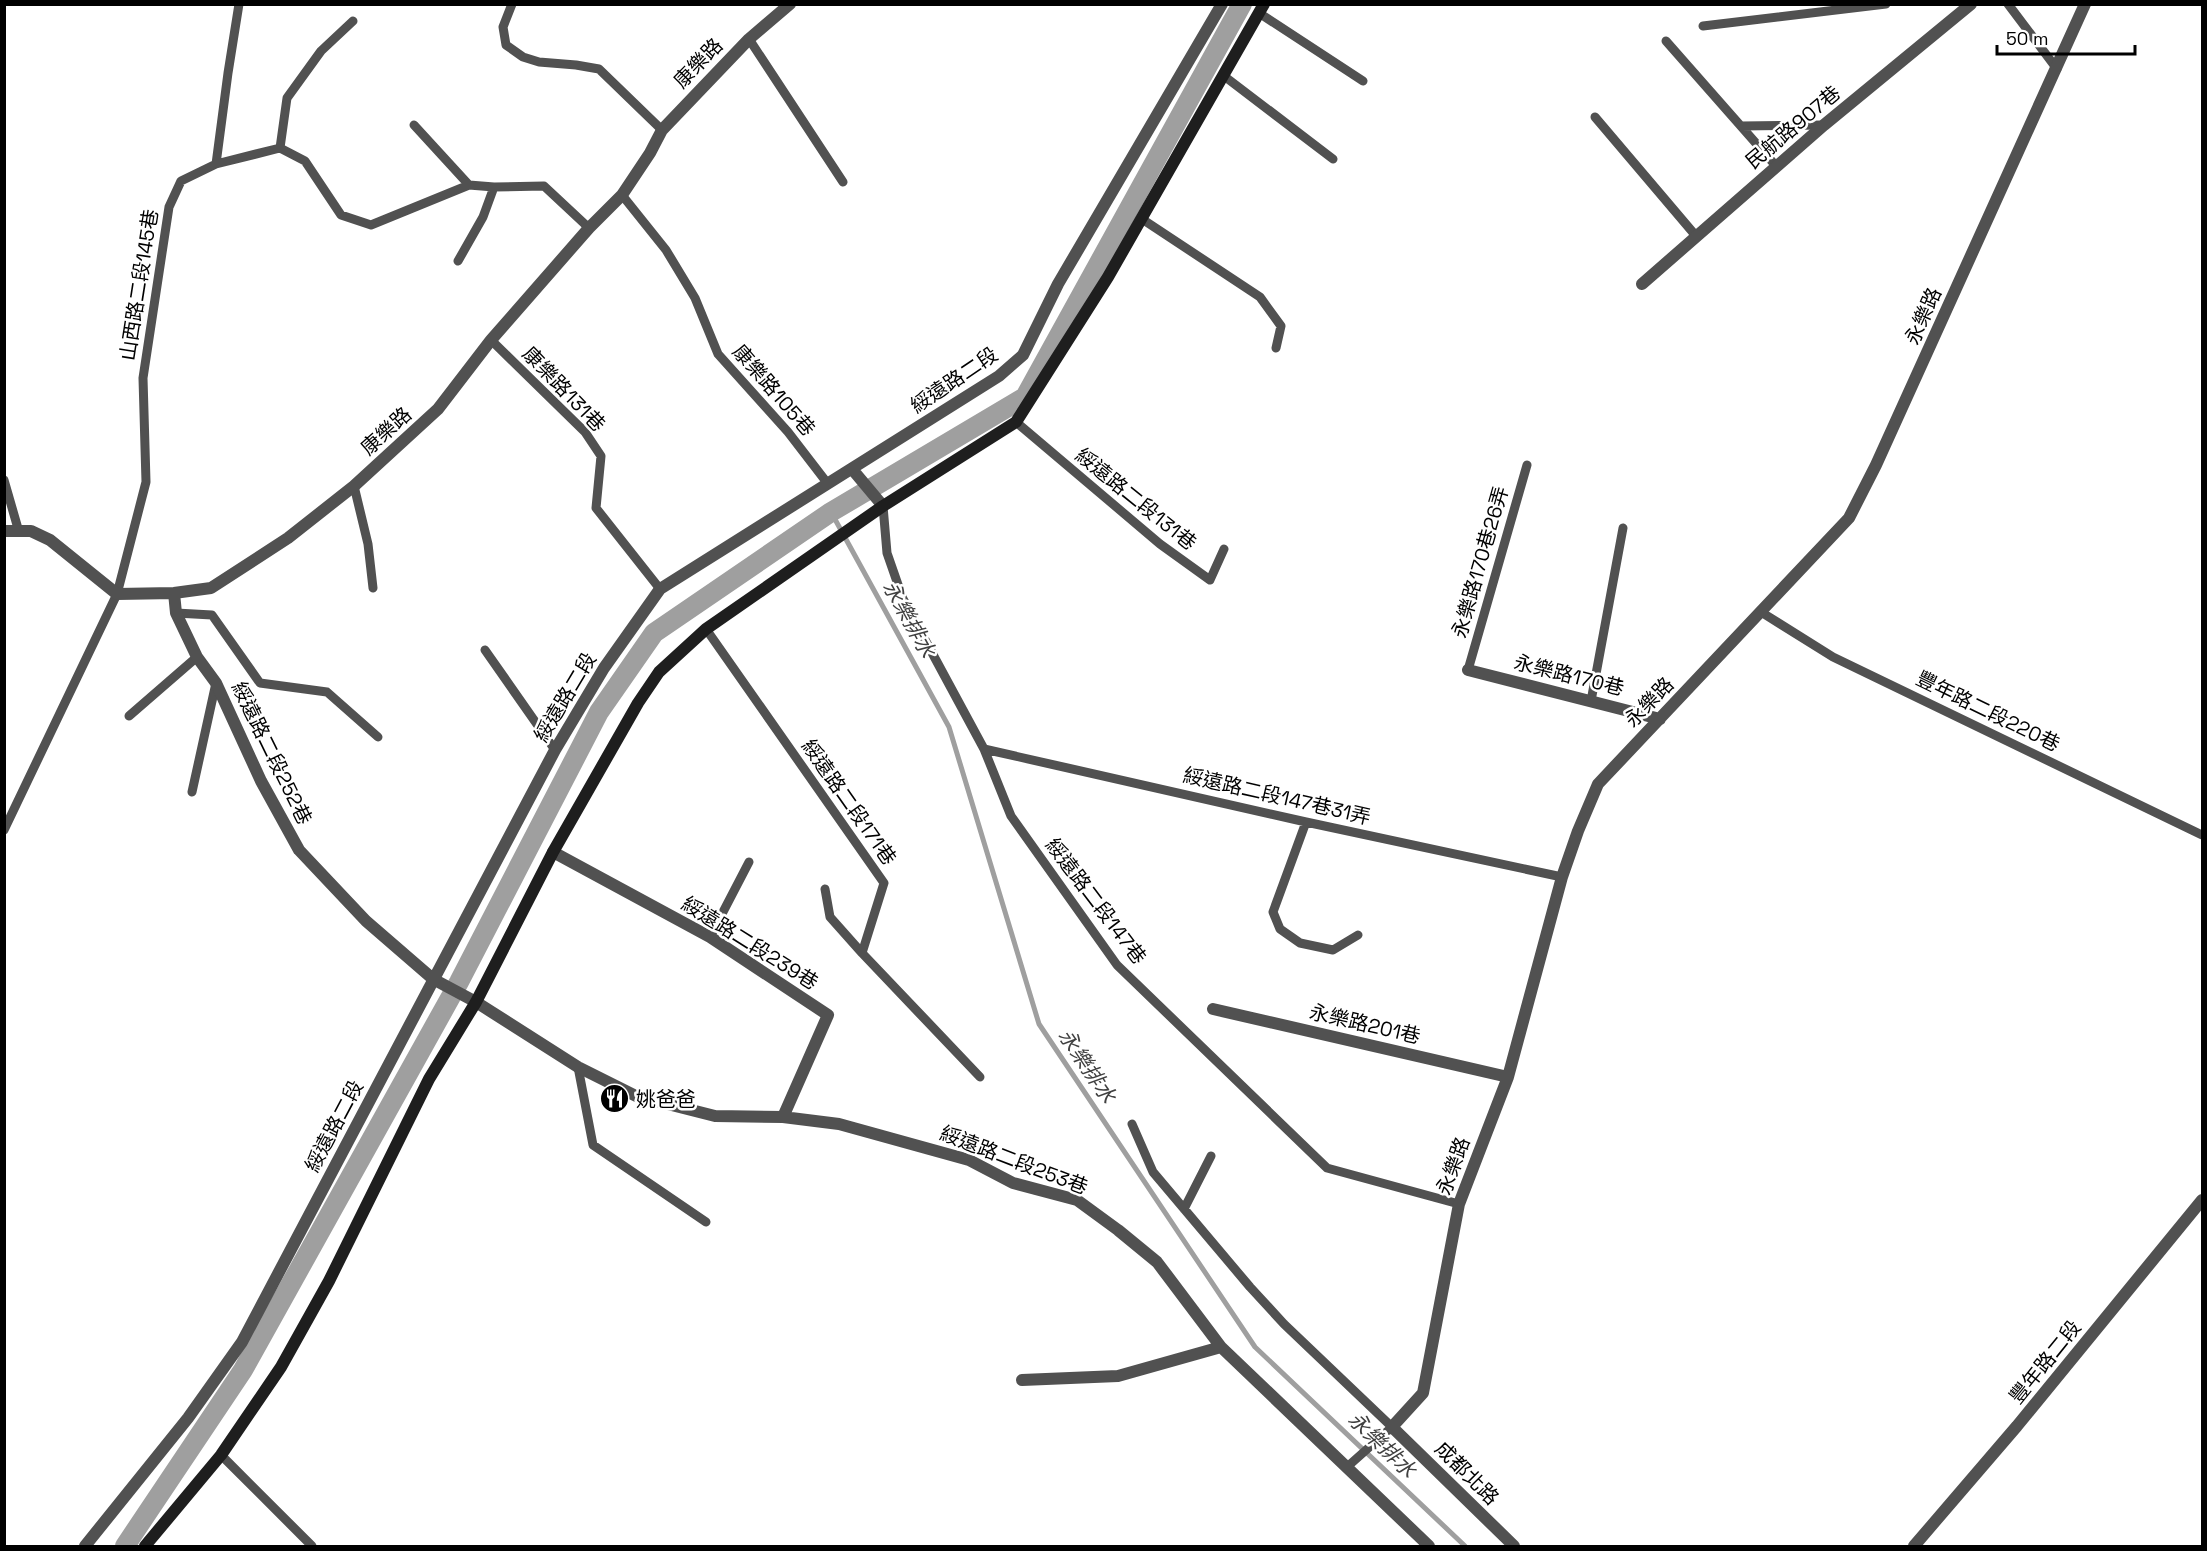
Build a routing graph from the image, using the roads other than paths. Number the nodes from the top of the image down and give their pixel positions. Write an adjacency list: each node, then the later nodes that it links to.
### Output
1 (239, 4): 24 (lane)
2 (512, 4): 21 (lane)
3 (790, 4): 12 (street, 康樂路)
4 (1222, 4): 39 (street, 綏遠路二段)
5 (1886, 4): 11 (lane)
6 (1971, 4): 19 (street, 民航路907巷)
7 (2008, 4): 14 (lane)
8 (2085, 4): 14 (street, 永樂路)
9 (1262, 9): 15 (street); 16 (lane)
10 (353, 21): 22 (lane)
11 (1703, 26)
12 (748, 39): 21 (street, 康樂路); 26 (lane)
13 (1666, 41): 20 (lane)
14 (2057, 69): 52 (street, 永樂路)
15 (1224, 76): 23 (lane); 30 (street)
16 (1363, 81)
17 (1595, 117): 32 (lane)
18 (414, 125): 27 (lane)
19 (1824, 125): 20 (lane); 25 (street, 民航路907巷)
20 (1741, 126): 25 (lane)
21 (662, 130): 29 (street, 康樂路)
22 (280, 148): 24 (lane, 山西路二段145巷); 27 (lane)
23 (1333, 159)
24 (216, 164): 51 (lane, 山西路二段145巷)
25 (1776, 166): 32 (street, 民航路907巷)
26 (843, 182)
27 (469, 185): 28 (lane)
28 (494, 187): 31 (lane); 33 (lane)
29 (622, 195): 31 (street, 康樂路); 41 (lane, 康樂路105巷)
30 (1142, 219): 36 (lane); 37 (street)
31 (589, 228): 35 (street, 康樂路)
32 (1696, 236): 34 (street, 民航路907巷)
33 (458, 261)
34 (1642, 284)
35 (491, 340): 42 (street, 康樂路); 49 (lane, 康樂路131巷)
36 (1276, 348)
37 (1016, 422): 43 (street); 47 (lane, 綏遠路二段131巷)
38 (1527, 465): 57 (lane, 永樂路170巷26弄)
39 (852, 470): 41 (street, 綏遠路二段); 43 (street)
40 (4, 480): 46 (lane)
41 (828, 484): 49 (street, 綏遠路二段)
42 (354, 486): 48 (lane); 50 (street, 康樂路)
43 (883, 506): 54 (street); 63 (lane, 綏遠路二段147巷)
44 (1623, 528): 59 (lane)
45 (4, 531): 46 (street)
46 (19, 532): 51 (street)
47 (1224, 549)
48 (373, 588)
49 (660, 589): 64 (street, 綏遠路二段)
50 (174, 593): 51 (street, 康樂路); 53 (street, 綏遠路二段252巷)
51 (117, 594): 67 (lane)
52 (1761, 612): 61 (street, 永樂路); 68 (lane, 豐年路二段220巷)
53 (176, 613): 56 (street, 綏遠路二段252巷); 62 (lane)
54 (706, 629): 69 (street); 75 (lane, 綏遠路二段171巷)
55 (485, 650): 64 (lane)
56 (197, 657): 58 (street, 綏遠路二段252巷); 60 (lane)
57 (1468, 670): 59 (street, 永樂路170巷)
58 (216, 683): 65 (lane); 76 (street, 綏遠路二段252巷)
59 (1591, 701): 61 (street, 永樂路170巷)
60 (129, 716)
61 (1660, 719): 71 (street, 永樂路)
62 (378, 737)
63 (984, 748): 66 (lane, 綏遠路二段147巷31弄); 86 (lane, 綏遠路二段147巷)
64 (555, 750): 76 (street, 綏遠路二段)
65 (192, 792)
66 (1306, 822): 71 (lane, 綏遠路二段147巷31弄); 73 (lane)
67 (4, 830)
68 (2202, 835)
69 (553, 852): 74 (street, 綏遠路二段239巷); 77 (street)
70 (749, 862): 74 (lane)
71 (1562, 877): 81 (street, 永樂路)
72 (825, 889): 75 (lane)
73 (1358, 935)
74 (710, 937): 82 (street, 綏遠路二段239巷)
75 (862, 952): 80 (lane)
76 (438, 981): 77 (street, 綏遠路二段252巷); 94 (street, 綏遠路二段)
77 (476, 1002): 79 (street, 綏遠路二段253巷); 92 (street)
78 (1213, 1009): 81 (street, 永樂路201巷)
79 (578, 1067): 82 (street, 綏遠路二段253巷); 88 (lane)
80 (980, 1077)
81 (1508, 1077): 86 (street, 永樂路)
82 (783, 1117): 89 (street, 綏遠路二段253巷)
83 (1132, 1124): 87 (lane)
84 (1211, 1156): 87 (lane)
85 (2202, 1200): 99 (street, 豐年路二段)
86 (1459, 1204): 91 (street, 永樂路)
87 (1184, 1209): 91 (lane)
88 (706, 1222)
89 (1221, 1347): 90 (street); 93 (street, 綏遠路二段253巷)
90 (1022, 1380)
91 (1392, 1427): 93 (lane, 永樂路); 98 (street, 成都北路)
92 (220, 1455): 95 (street); 96 (lane)
93 (1347, 1467): 97 (street, 綏遠路二段253巷)
94 (85, 1546)
95 (145, 1546)
96 (312, 1546)
97 (1429, 1546)
98 (1514, 1546)
99 (1914, 1546)

